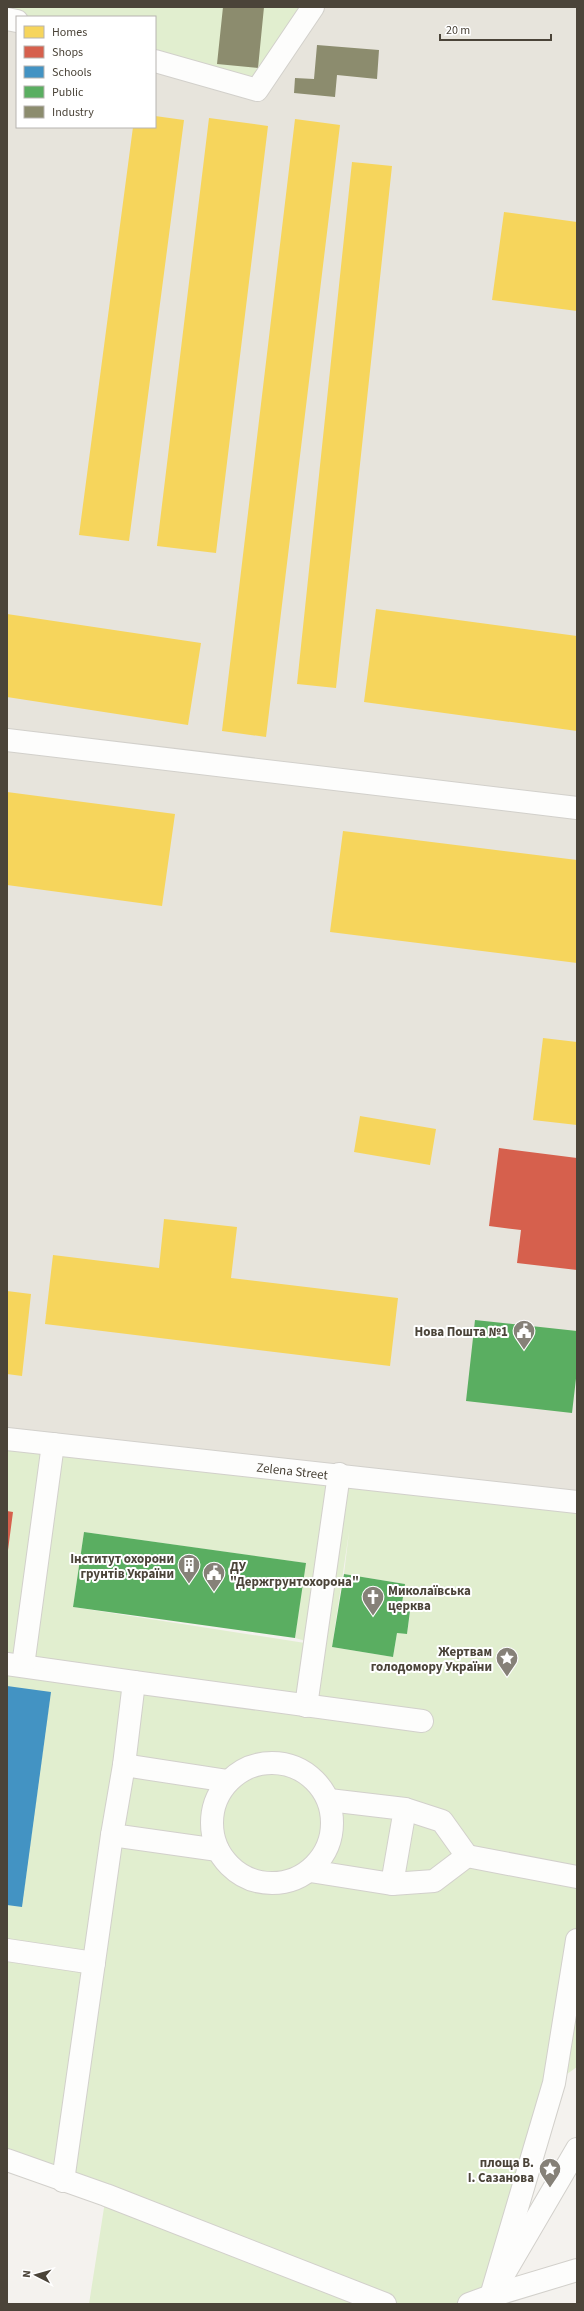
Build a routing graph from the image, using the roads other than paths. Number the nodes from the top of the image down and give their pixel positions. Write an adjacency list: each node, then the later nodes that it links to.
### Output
1 (314, 7): 2 (street)
2 (156, 61)
3 (7, 740): 4 (street)
4 (577, 808)
5 (7, 1439): 6 (street, Zelena Street)
6 (52, 1444): 7 (street, Zelena Street); 9 (street)
7 (339, 1474): 8 (street, Zelena Street); 11 (street)
8 (577, 1502)
9 (15, 1665): 10 (street)
10 (134, 1682): 11 (street); 13 (street)
11 (306, 1706): 12 (street)
12 (422, 1721)
13 (124, 1765): 14 (street); 17 (street)
14 (228, 1781): 15 (street); 18 (street)
15 (328, 1800): 16 (street); 20 (street)
16 (405, 1809): 19 (street); 22 (street)
17 (112, 1835): 18 (street); 25 (street)
18 (218, 1850): 20 (street)
19 (467, 1856): 21 (street); 22 (street)
20 (310, 1871): 22 (street)
21 (577, 1877)
22 (392, 1884)
23 (577, 1940): 30 (street)
24 (7, 1950): 25 (street)
25 (94, 1963): 28 (street)
26 (577, 2150): 30 (street)
27 (7, 2160): 28 (street)
28 (63, 2181): 31 (street)
29 (577, 2270): 30 (street)
30 (491, 2296): 32 (street)
31 (386, 2304)
32 (469, 2304)

